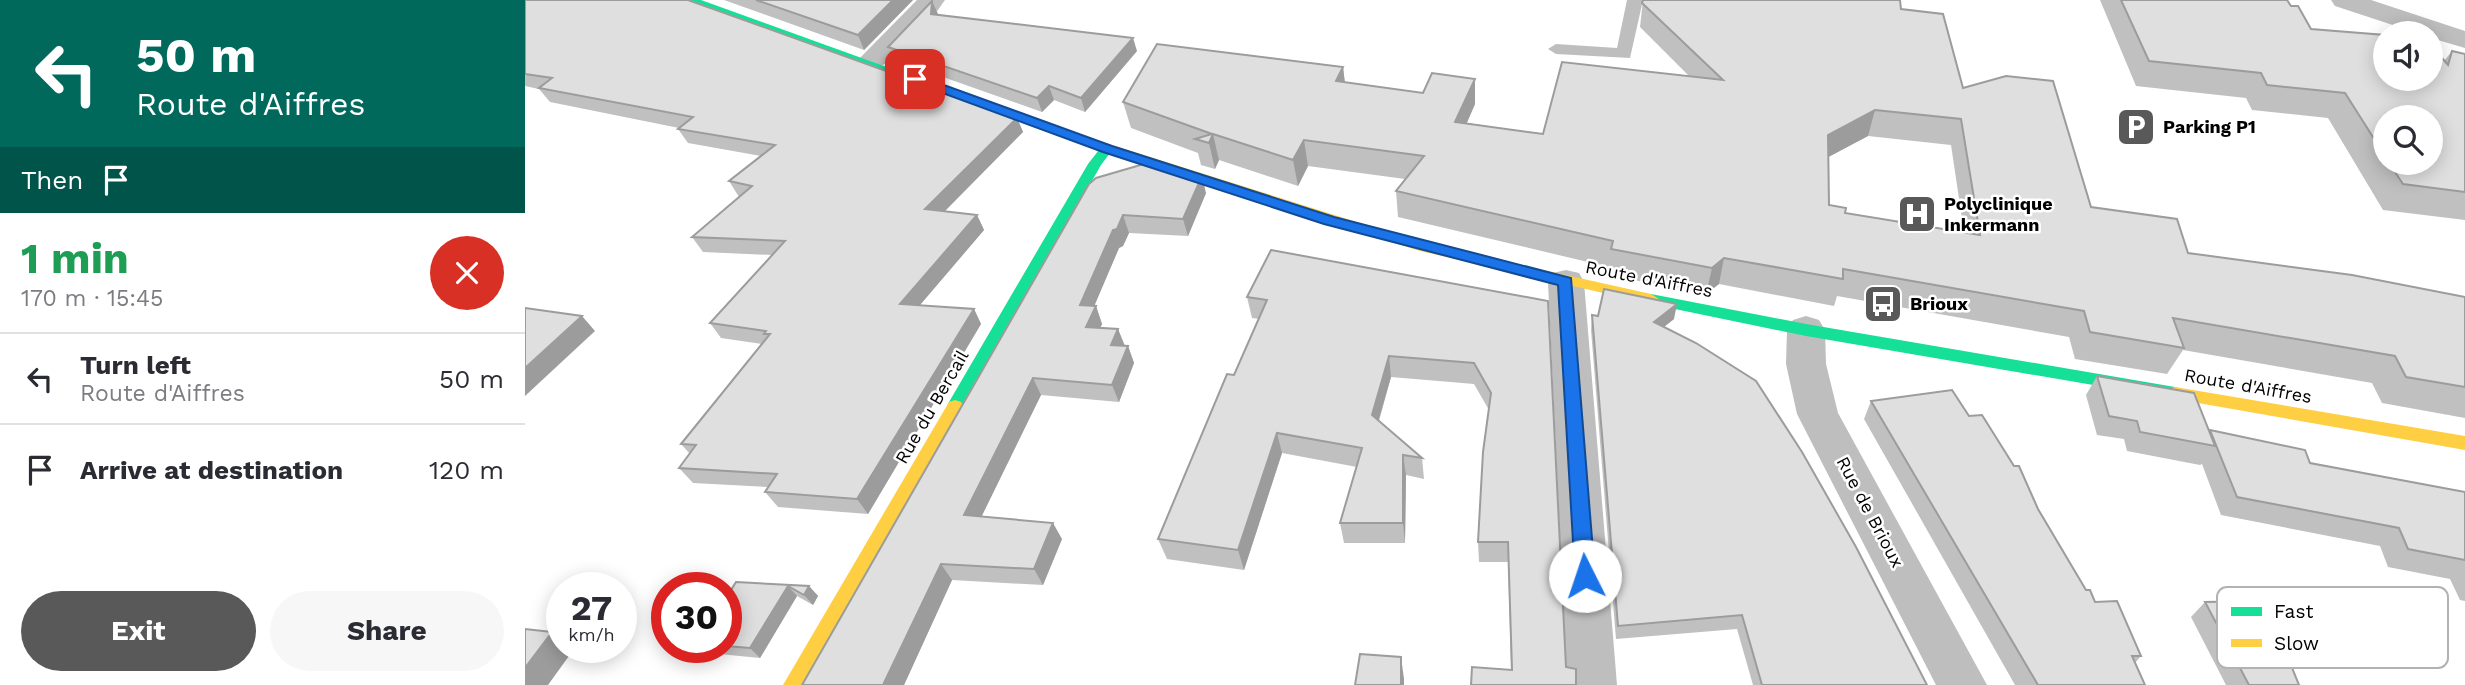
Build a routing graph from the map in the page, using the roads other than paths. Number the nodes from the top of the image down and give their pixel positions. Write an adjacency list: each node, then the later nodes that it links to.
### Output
1 (691, 0): 7 (main road, Route d'Aiffres)
2 (932, 0): 7 (street)
3 (1635, 0): 6 (lane)
4 (2344, 0): 5 (street)
5 (2465, 40)
6 (1556, 49)
7 (869, 63): 8 (main road, Route d'Aiffres)
8 (1107, 149): 9 (main road, Route d'Aiffres); 12 (main road, Rue du Bercail)
9 (1566, 282): 10 (main road, Route d'Aiffres); 13 (street)
10 (1806, 330): 11 (main road, Route d'Aiffres); 14 (street, Rue de Brioux)
11 (2465, 443)
12 (793, 685)
13 (1592, 685)
14 (1962, 685)

